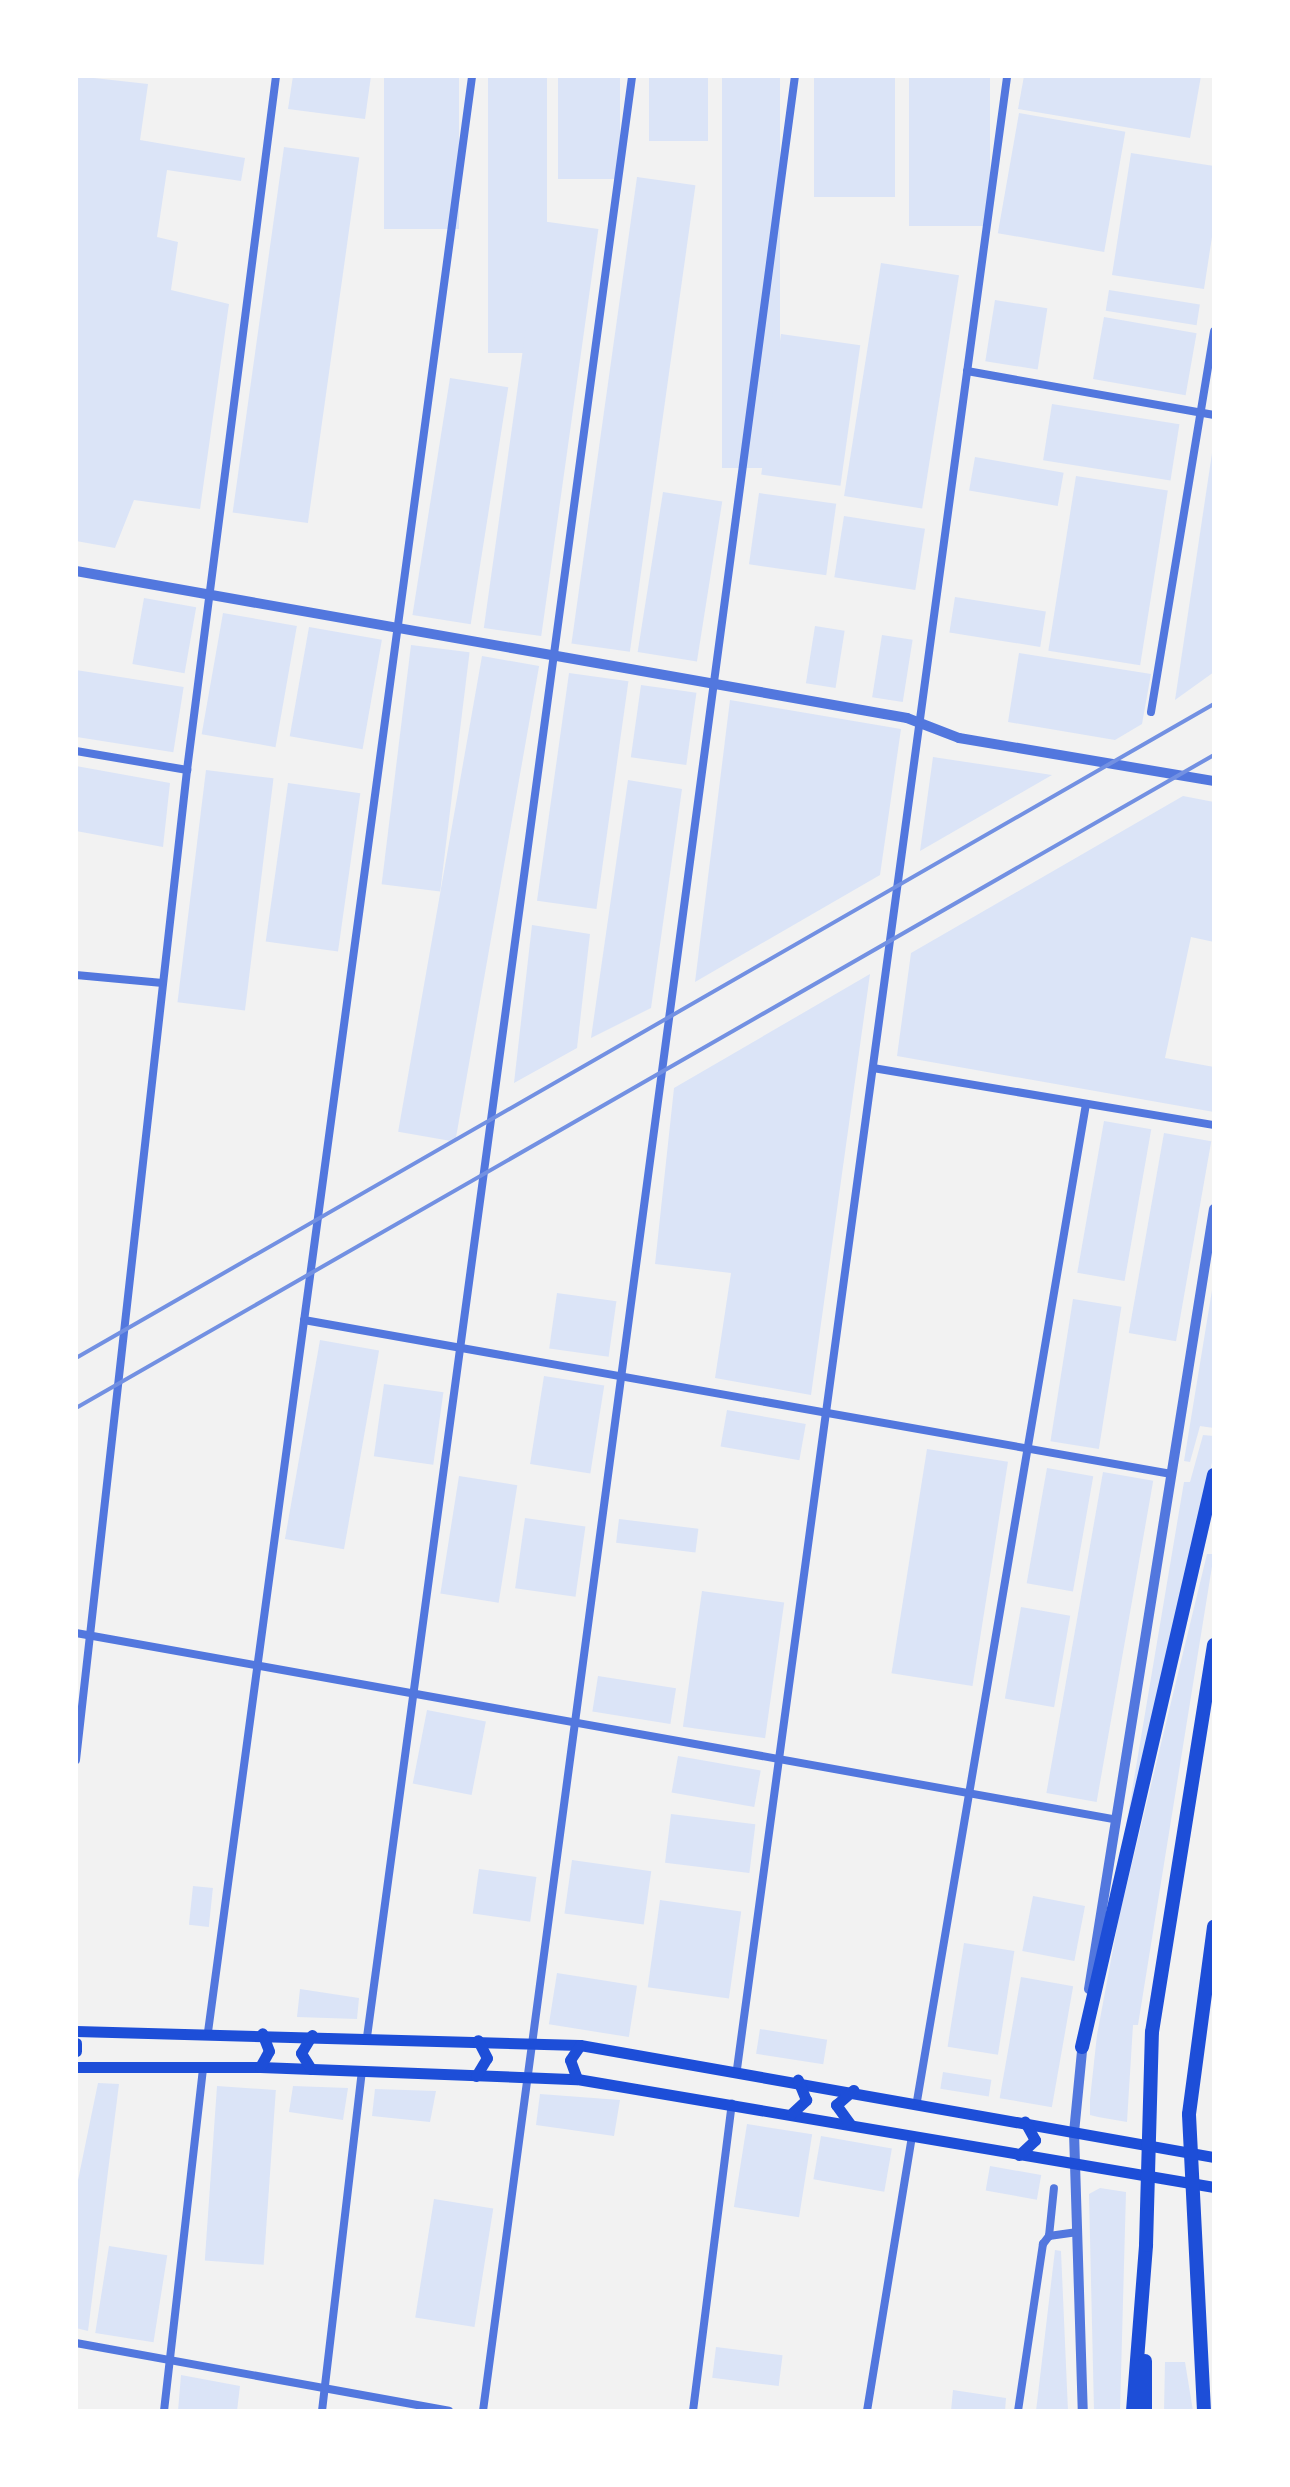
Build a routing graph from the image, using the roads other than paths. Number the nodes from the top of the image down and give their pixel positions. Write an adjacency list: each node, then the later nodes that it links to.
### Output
1 (276, 76): 11 (street)
2 (472, 76): 12 (street)
3 (632, 76): 13 (street)
4 (795, 76): 14 (street)
5 (1007, 76): 7 (street)
6 (1214, 331): 8 (street)
7 (967, 371): 8 (street); 16 (street)
8 (1201, 412): 9 (street); 15 (street)
9 (1214, 415)
10 (76, 571): 11 (street)
11 (209, 594): 12 (street); 18 (street)
12 (398, 627): 13 (street); 26 (street)
13 (553, 655): 14 (street); 27 (street)
14 (713, 683): 16 (street); 28 (street)
15 (1151, 712)
16 (921, 721): 19 (street); 22 (street)
17 (76, 751): 18 (street)
18 (187, 770): 21 (street)
19 (1214, 781)
20 (76, 975): 21 (street)
21 (163, 983): 34 (street)
22 (873, 1068): 23 (street); 29 (street)
23 (1086, 1104): 24 (street); 30 (street)
24 (1214, 1125)
25 (1214, 1209): 31 (street)
26 (304, 1320): 27 (street); 36 (street)
27 (460, 1348): 28 (street); 37 (street)
28 (619, 1376): 29 (street); 38 (street)
29 (826, 1413): 30 (street); 40 (street)
30 (1028, 1448): 31 (street); 41 (street)
31 (1171, 1474): 42 (street)
32 (1214, 1475): 53 (highway)
33 (76, 1633): 34 (street)
34 (90, 1635): 36 (street); 39 (street)
35 (1214, 1645): 80 (highway)
36 (257, 1666): 37 (street); 45 (street)
37 (413, 1694): 38 (street); 48 (street)
38 (572, 1723): 40 (street); 50 (street)
39 (76, 1760)
40 (778, 1760): 41 (street); 59 (street)
41 (969, 1793): 42 (street); 66 (street)
42 (1113, 1819): 53 (street)
43 (1214, 1927): 82 (highway)
44 (76, 2031): 45 (main road)
45 (208, 2032): 46 (main road)
46 (262, 2033): 47 (main road); 57 (main road)
47 (312, 2035): 48 (main road); 58 (main road)
48 (367, 2037): 49 (main road)
49 (478, 2040): 50 (main road); 61 (main road)
50 (529, 2042): 52 (main road); 62 (street)
51 (76, 2043): 54 (main road)
52 (580, 2045): 59 (main road); 63 (main road)
53 (1082, 2047): 71 (street)
54 (76, 2051)
55 (76, 2067): 56 (main road)
56 (203, 2067): 57 (main road); 83 (street)
57 (260, 2067): 58 (main road)
58 (311, 2069): 60 (main road)
59 (737, 2069): 64 (main road)
60 (362, 2071): 61 (main road); 84 (street)
61 (476, 2076): 62 (main road)
62 (524, 2077): 63 (main road); 89 (street)
63 (577, 2079): 67 (main road)
64 (798, 2080): 65 (main road); 68 (main road)
65 (853, 2090): 66 (main road); 70 (main road)
66 (917, 2101): 69 (main road)
67 (732, 2103): 68 (main road); 90 (street)
68 (791, 2114): 70 (main road)
69 (1025, 2122): 71 (main road); 73 (main road)
70 (851, 2125): 72 (main road)
71 (1074, 2132): 74 (main road); 75 (street)
72 (912, 2136): 73 (main road); 91 (street)
73 (1019, 2155): 75 (main road)
74 (1214, 2157)
75 (1075, 2165): 76 (main road); 78 (street)
76 (1214, 2187)
77 (1054, 2188): 79 (street)
78 (1076, 2232): 79 (street); 93 (street)
79 (1049, 2236): 92 (street)
80 (1146, 2245): 94 (highway); 95 (highway)
81 (76, 2343): 83 (street)
82 (1201, 2348): 85 (highway); 96 (highway)
83 (169, 2360): 84 (street); 86 (street)
84 (324, 2388): 87 (street); 88 (street)
85 (1214, 2410)
86 (164, 2411)
87 (322, 2411)
88 (449, 2411)
89 (483, 2411)
90 (693, 2411)
91 (867, 2411)
92 (1018, 2411)
93 (1083, 2411)
94 (1133, 2411)
95 (1145, 2411)
96 (1204, 2411)

